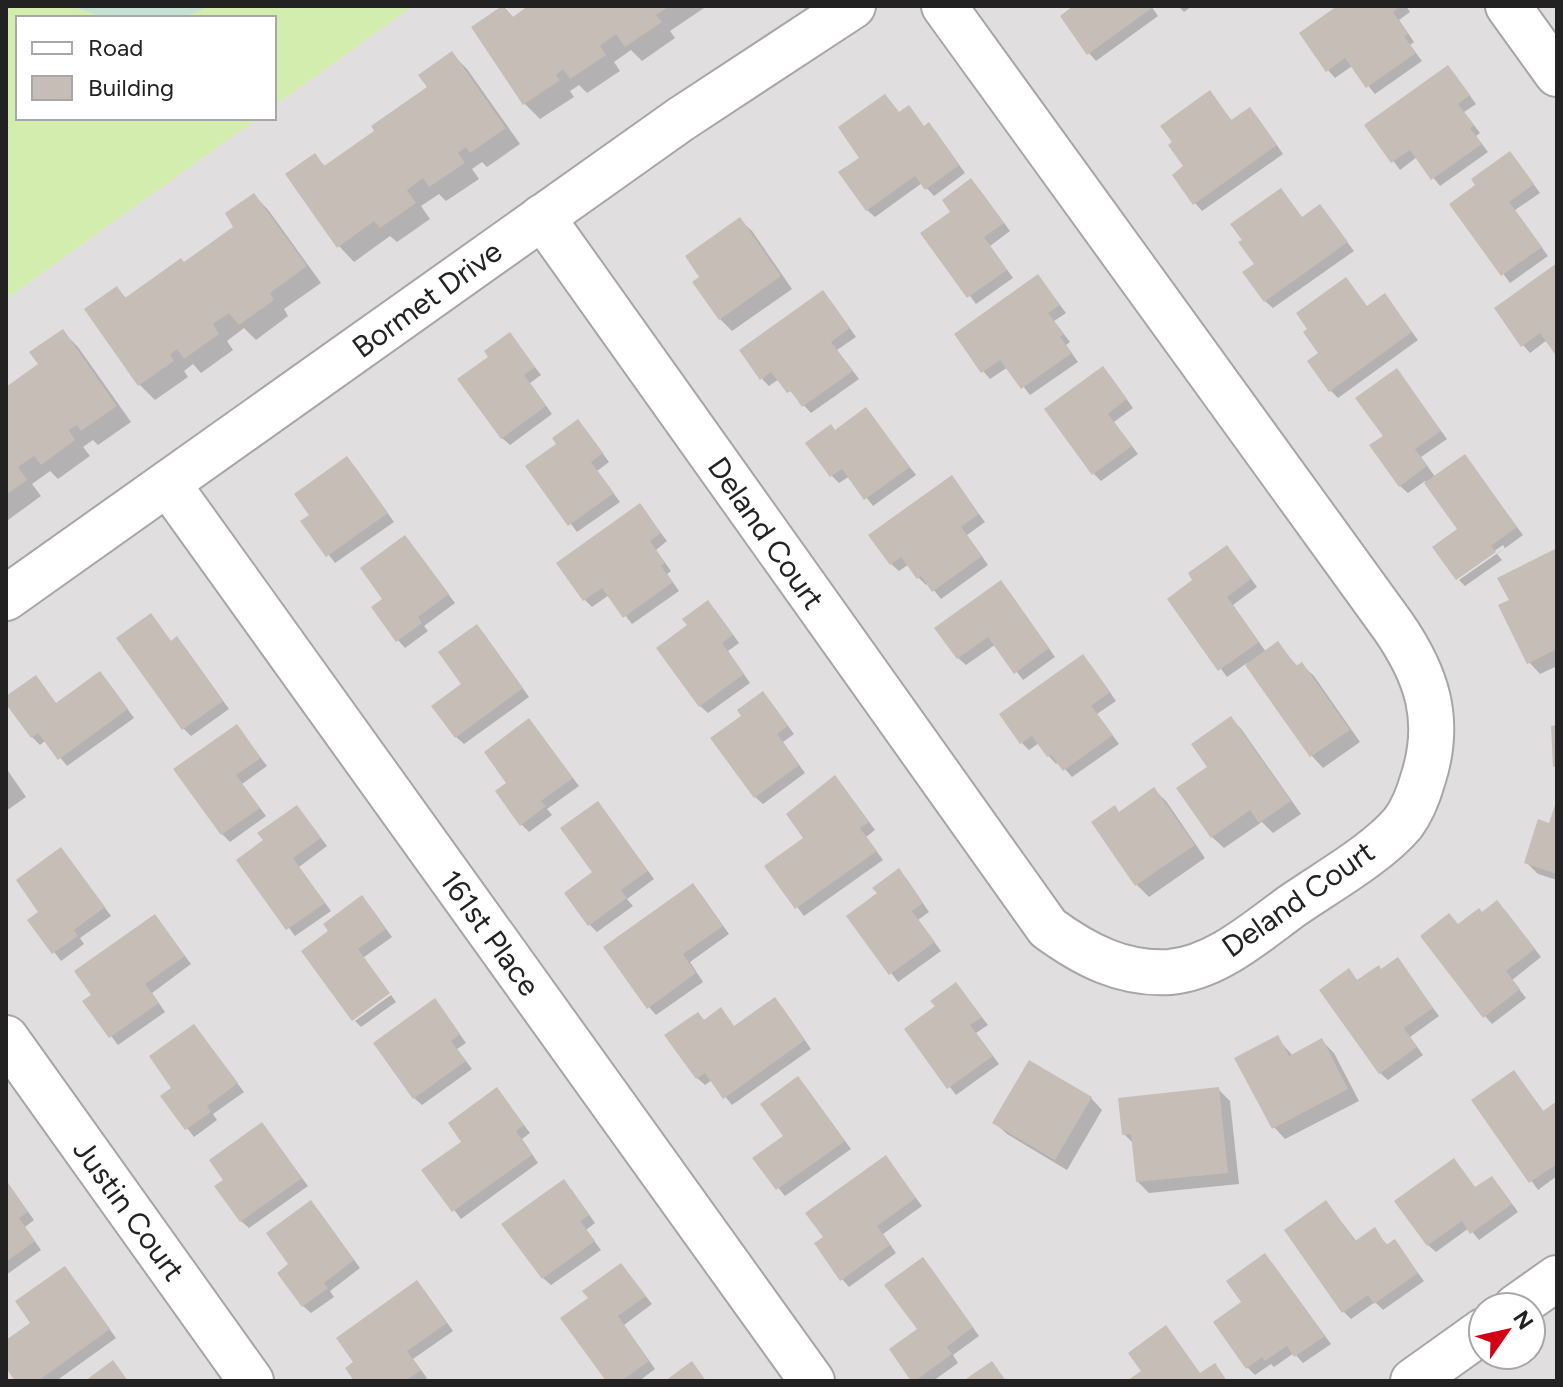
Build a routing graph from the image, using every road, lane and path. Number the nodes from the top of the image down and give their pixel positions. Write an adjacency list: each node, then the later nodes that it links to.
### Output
1 (853, 6): 5 (street, Bormet Drive)
2 (944, 6): 5 (street, Deland Court)
3 (1508, 6): 4 (street)
4 (1557, 74)
5 (542, 217): 6 (street, Bormet Drive)
6 (168, 484): 7 (street, Bormet Drive); 13 (street, 161st Place)
7 (6, 598)
8 (6, 1038): 12 (street, Justin Court)
9 (1557, 1278): 10 (street)
10 (1539, 1291)
11 (1467, 1342): 14 (street)
12 (251, 1381)
13 (812, 1381)
14 (1413, 1381)

